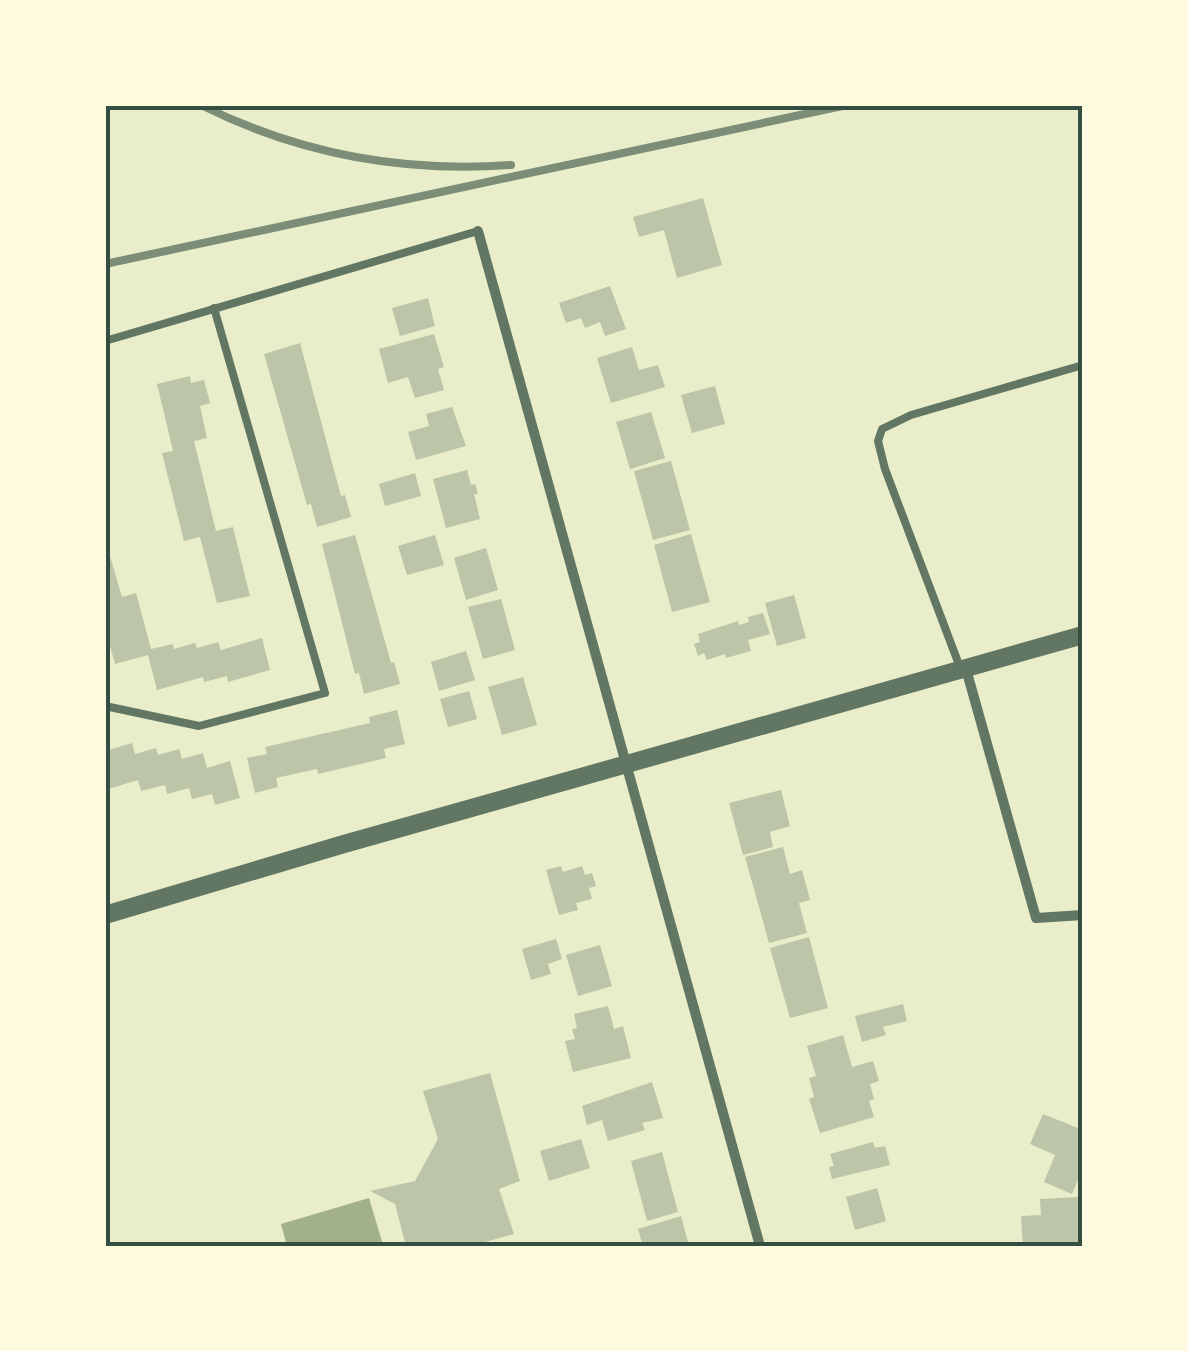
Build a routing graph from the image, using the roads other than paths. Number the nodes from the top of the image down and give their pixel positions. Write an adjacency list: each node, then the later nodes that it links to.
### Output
1 (478, 231): 2 (lane); 8 (street)
2 (214, 308): 3 (lane); 7 (lane)
3 (105, 340)
4 (1083, 365): 6 (lane)
5 (1083, 636): 6 (street)
6 (963, 670): 8 (street); 10 (street)
7 (105, 706)
8 (627, 765): 9 (street); 11 (street)
9 (105, 915)
10 (1083, 915)
11 (760, 1246)

